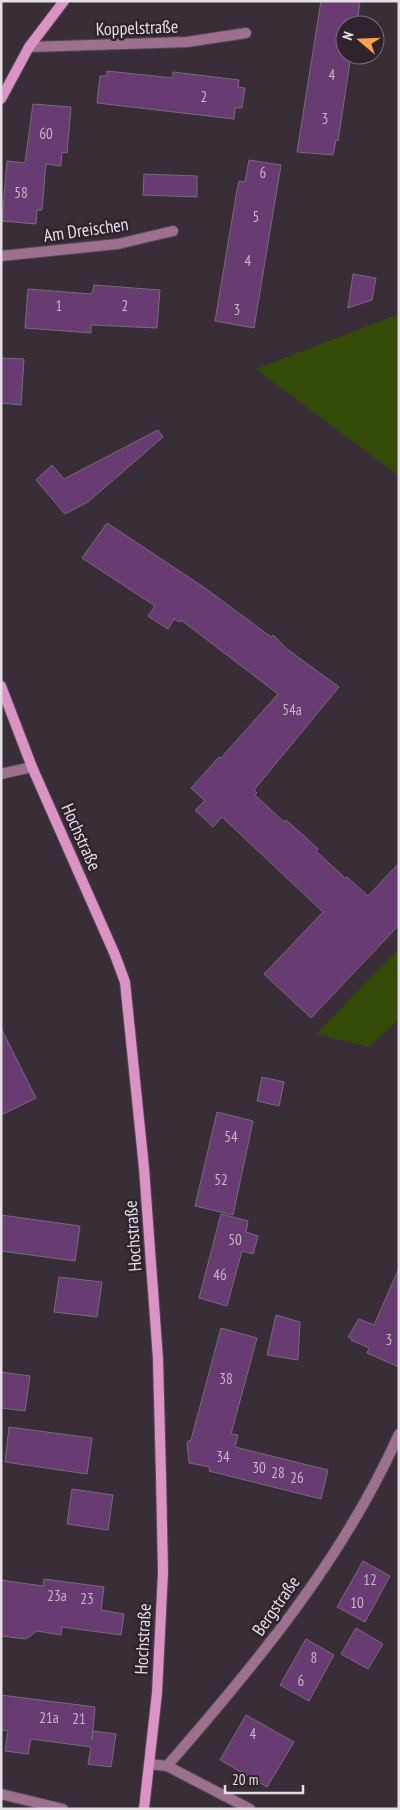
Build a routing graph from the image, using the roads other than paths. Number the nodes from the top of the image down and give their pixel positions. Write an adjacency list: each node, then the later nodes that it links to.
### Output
1 (64, 1): 3 (street)
2 (246, 33): 3 (street, Koppelstraße)
3 (29, 47): 4 (street)
4 (1, 99)
5 (173, 231): 6 (street, Am Dreischen)
6 (1, 256)
7 (1, 686): 8 (street, Hochstraße)
8 (32, 767): 9 (street); 11 (street, Hochstraße)
9 (1, 774)
10 (399, 1434): 12 (street, Bergstraße)
11 (149, 1764): 12 (street); 15 (street, Hochstraße)
12 (167, 1766): 16 (street)
13 (1, 1794): 14 (street)
14 (63, 1809)
15 (144, 1809)
16 (250, 1809)

